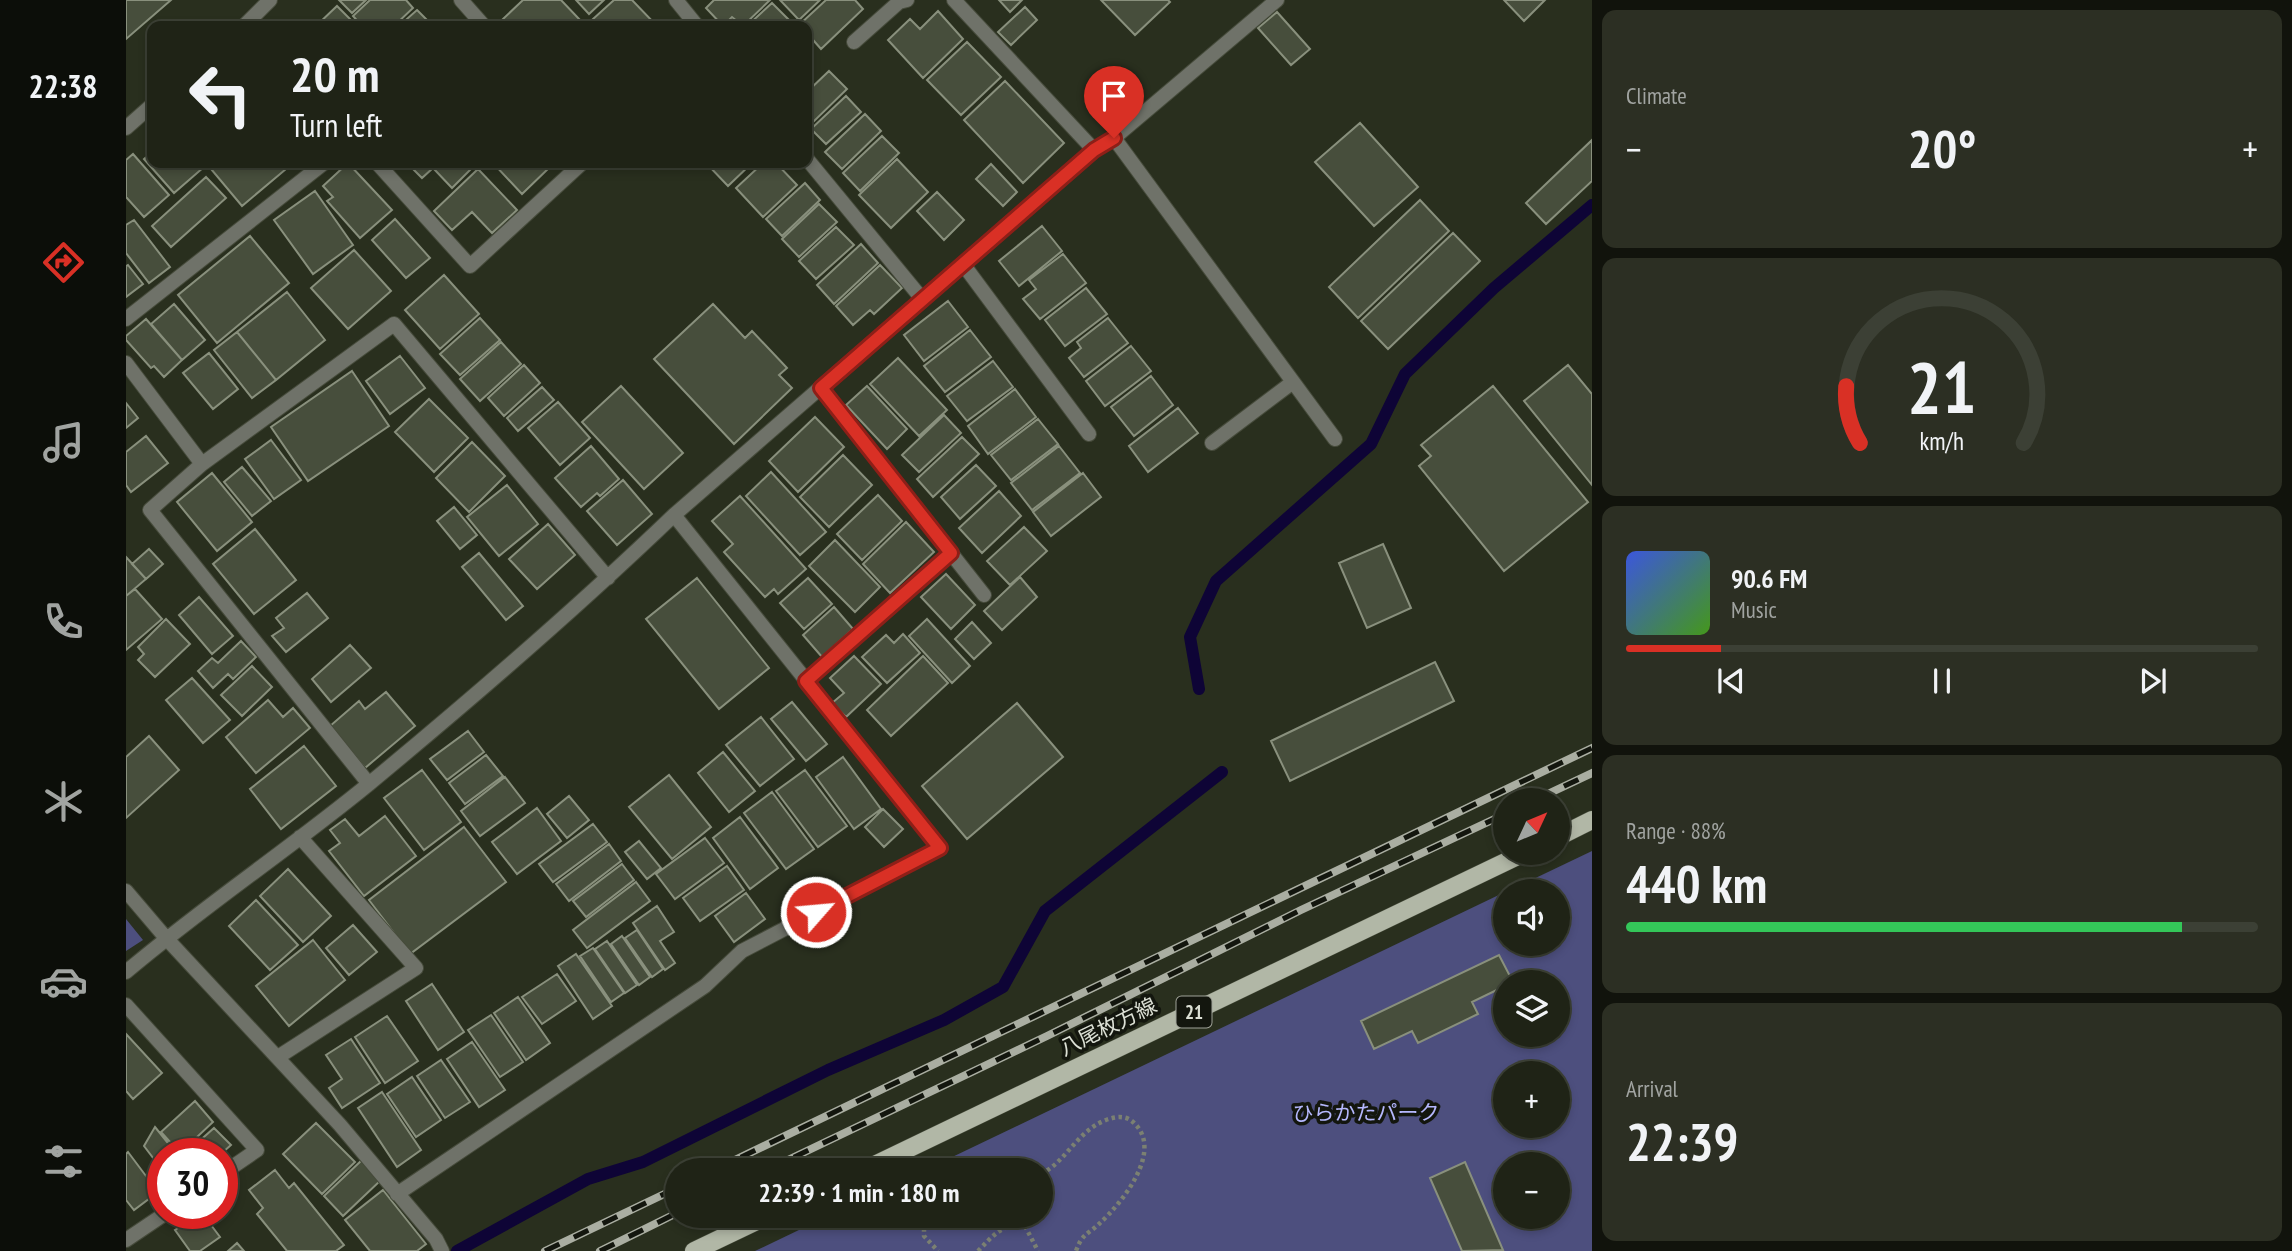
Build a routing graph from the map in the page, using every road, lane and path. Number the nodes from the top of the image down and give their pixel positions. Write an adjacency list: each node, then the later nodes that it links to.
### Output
1 (270, 0): 8 (street)
2 (461, 0): 9 (street)
3 (676, 0): 10 (street)
4 (907, 0): 7 (street)
5 (954, 0): 15 (street)
6 (1277, 0): 14 (street)
7 (888, 5): 11 (street)
8 (255, 21)
9 (480, 21)
10 (693, 21)
11 (854, 42)
12 (147, 109): 13 (street)
13 (126, 128)
14 (1114, 138): 15 (street); 24 (street)
15 (1094, 150): 20 (street)
16 (812, 165): 21 (street)
17 (318, 168): 22 (street)
18 (382, 168): 19 (street)
19 (577, 168)
20 (963, 264): 21 (street); 26 (street)
21 (923, 299): 25 (street)
22 (126, 319)
23 (126, 363): 29 (street)
24 (1293, 382): 27 (street); 28 (street)
25 (821, 388): 30 (street); 31 (street)
26 (1089, 434)
27 (1335, 439)
28 (1212, 443)
29 (202, 464): 32 (street); 35 (street)
30 (674, 515): 32 (street); 34 (street)
31 (951, 553): 33 (street); 34 (street)
32 (608, 578): 35 (street)
33 (984, 595)
34 (806, 681): 48 (street)
35 (369, 784): 38 (street)
36 (1592, 820): 37 (main road)
37 (1570, 831)
38 (300, 837): 41 (street); 44 (street)
39 (1498, 865): 45 (main road, 八尾枚方線 / 21)
40 (126, 891): 41 (street)
41 (166, 937): 42 (street); 44 (street)
42 (126, 972)
43 (126, 1004): 46 (street)
44 (278, 1057): 48 (street)
45 (889, 1158)
46 (238, 1163)
47 (1053, 1165): 58 (path)
48 (397, 1194): 53 (street)
49 (147, 1226): 52 (street)
50 (742, 1228): 54 (main road)
51 (924, 1228): 55 (path)
52 (126, 1241)
53 (442, 1251)
54 (694, 1251)
55 (937, 1251)
56 (978, 1251): 57 (path)
57 (1038, 1251)
58 (1076, 1251)

